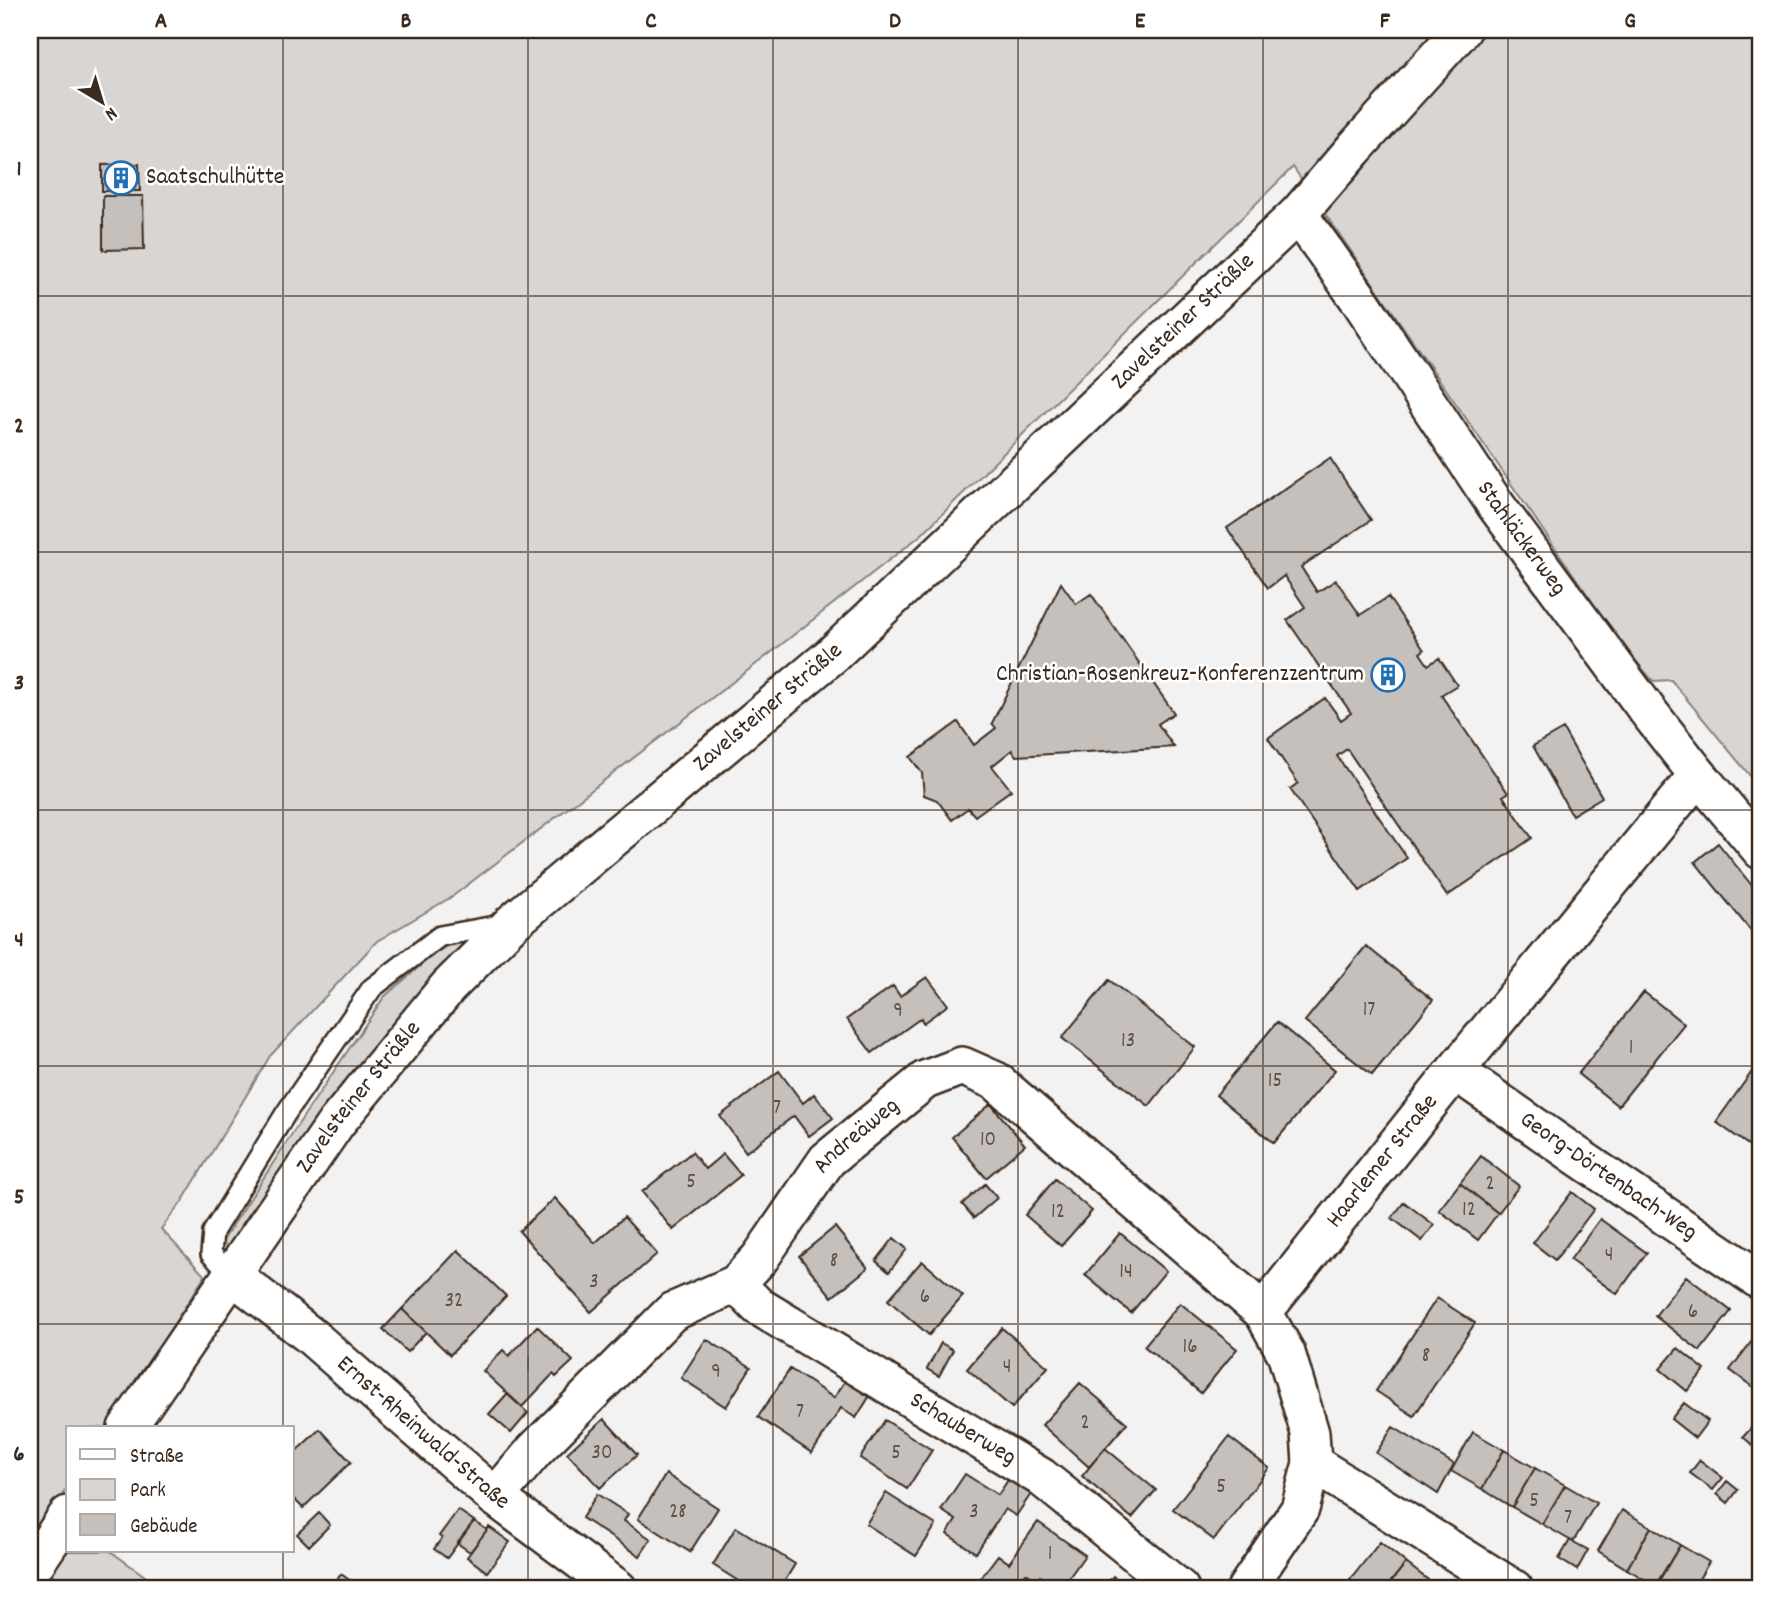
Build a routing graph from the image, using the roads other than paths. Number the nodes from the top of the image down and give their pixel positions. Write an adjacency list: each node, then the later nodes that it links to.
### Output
1 (1462, 30): 2 (street, Zavelsteiner Sträßle)
2 (1298, 214): 3 (street, Stahläckerweg); 5 (street, Zavelsteiner Sträßle)
3 (1698, 775): 4 (street, Stahläckerweg); 6 (street, Haarlemer Straße)
4 (1761, 850)
5 (512, 923): 7 (street, Zavelsteiner Sträßle); 7 (lane)
6 (1455, 1071): 8 (street, Georg-Dörtenbach-Weg); 10 (street, Haarlemer Straße)
7 (232, 1275): 11 (street, Zavelsteiner Sträßle); 13 (street, Ernst-Rheinwald-Straße)
8 (1761, 1281)
9 (736, 1284): 10 (street, Andreäweg); 13 (street, Andreäweg); 17 (street, Schauberweg)
10 (1263, 1312): 12 (street)
11 (128, 1426)
12 (1312, 1463): 18 (street); 19 (street)
13 (495, 1497): 16 (street, Ernst-Rheinwald-Straße)
14 (66, 1518): 15 (street)
15 (30, 1571)
16 (618, 1589)
17 (1180, 1589)
18 (1246, 1589)
19 (1514, 1589)

